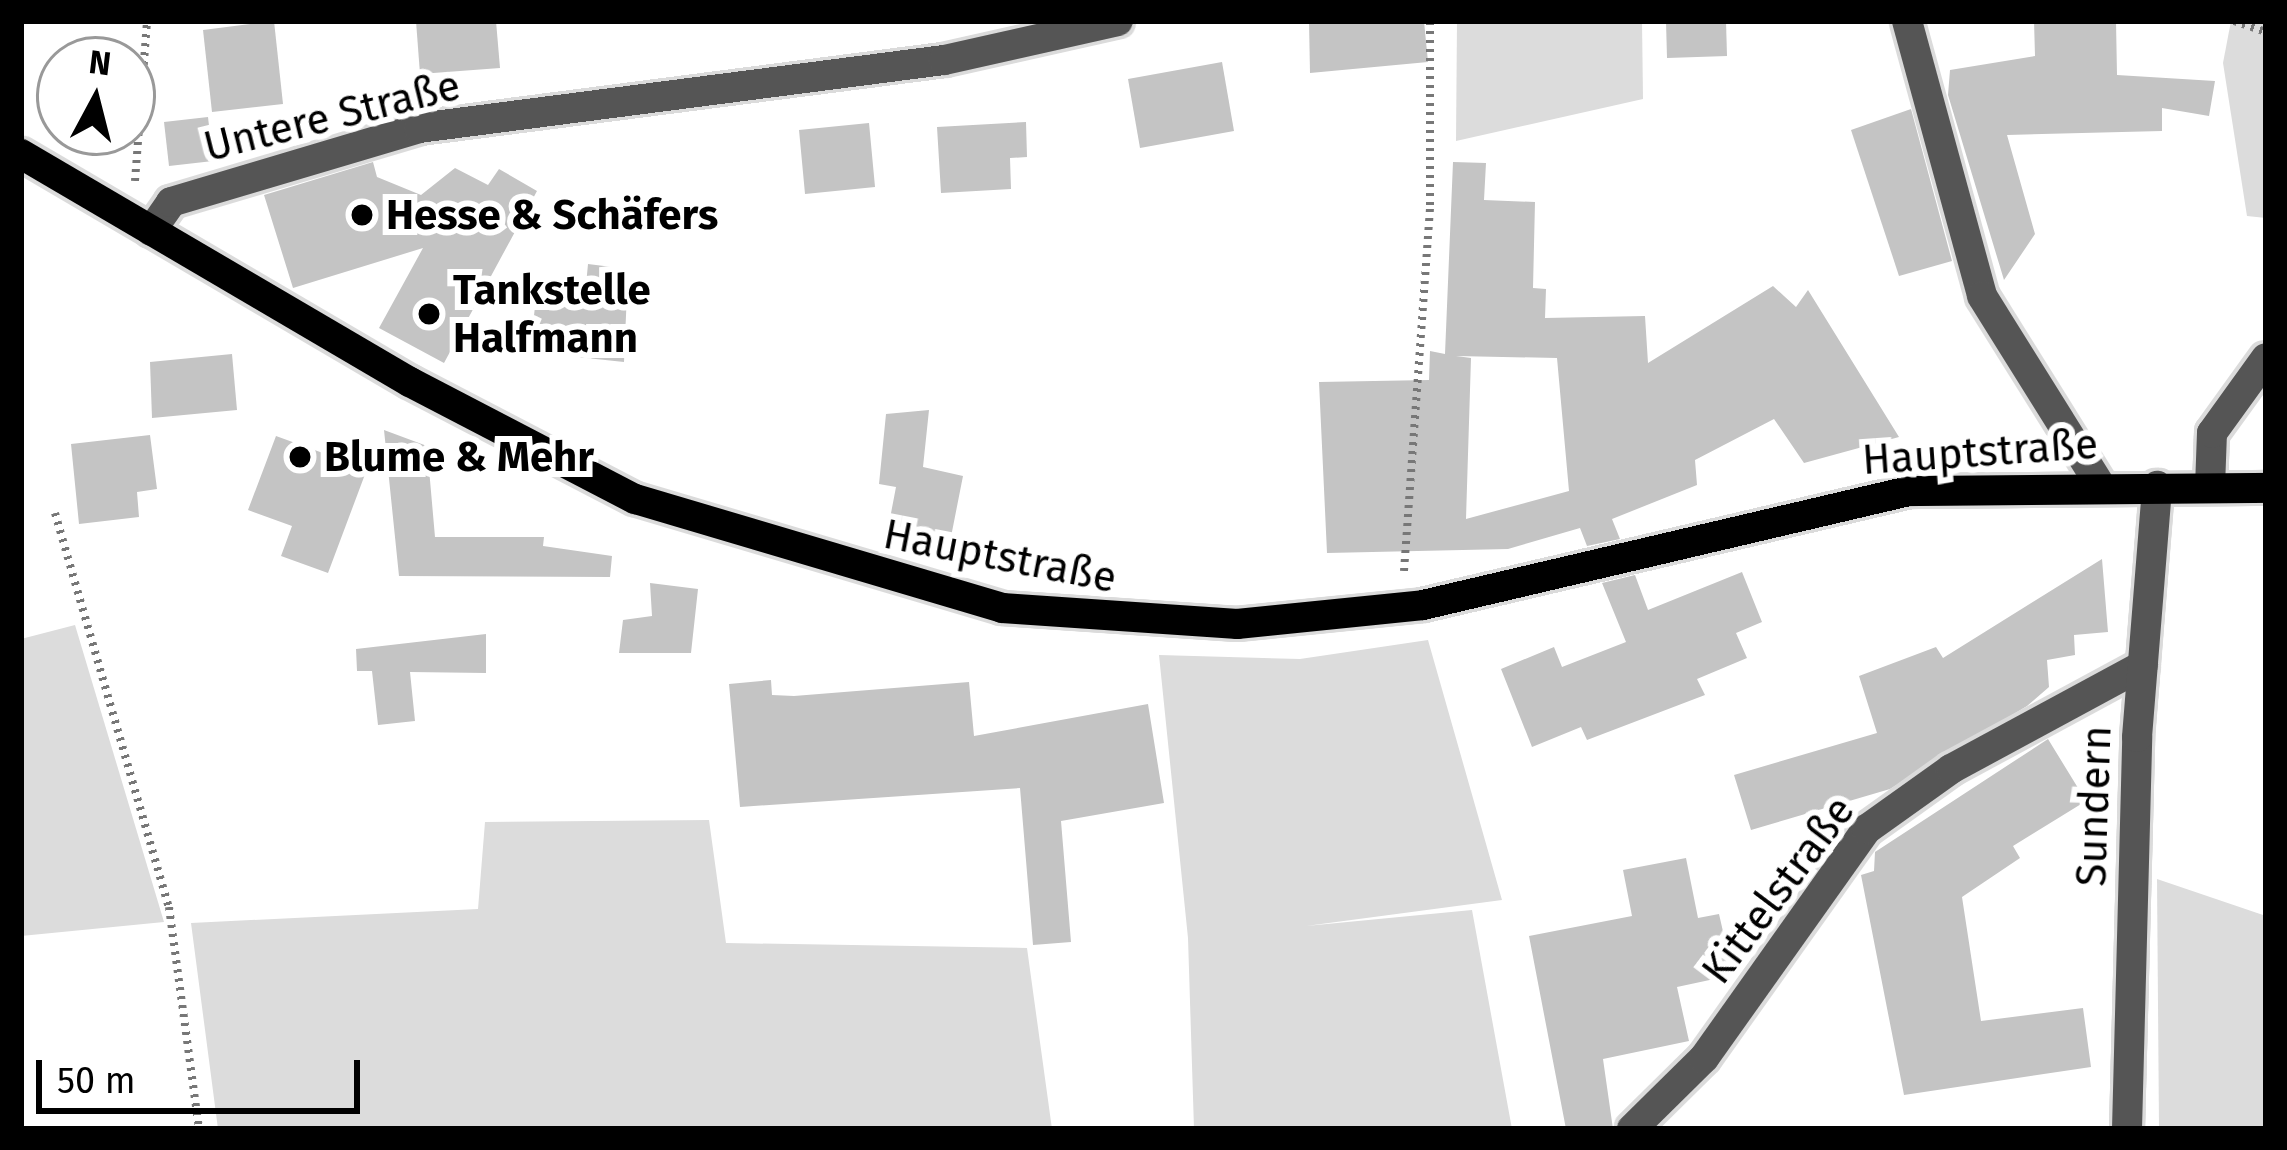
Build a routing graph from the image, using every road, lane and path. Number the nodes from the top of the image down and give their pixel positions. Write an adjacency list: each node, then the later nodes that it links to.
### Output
1 (147, 21): 9 (path)
2 (1118, 21): 6 (street, Untere Straße)
3 (1430, 21): 17 (path)
4 (1907, 21): 12 (street)
5 (2234, 21): 7 (path)
6 (1046, 27): 9 (street, Untere Straße)
7 (2266, 32)
8 (21, 154): 10 (main road, Hauptstraße)
9 (171, 202): 10 (street, Untere Straße)
10 (151, 231): 17 (main road, Hauptstraße)
11 (2266, 358): 14 (street)
12 (2099, 483): 13 (main road, Hauptstraße); 17 (main road, Hauptstraße)
13 (2157, 486): 14 (main road, Hauptstraße); 18 (street, Sundern)
14 (2210, 488): 15 (main road, Hauptstraße)
15 (2266, 488)
16 (55, 513): 19 (path)
17 (1402, 608)
18 (2143, 665): 20 (street, Kittelstraße); 21 (street, Sundern)
19 (199, 1129)
20 (1632, 1129)
21 (2126, 1129)

